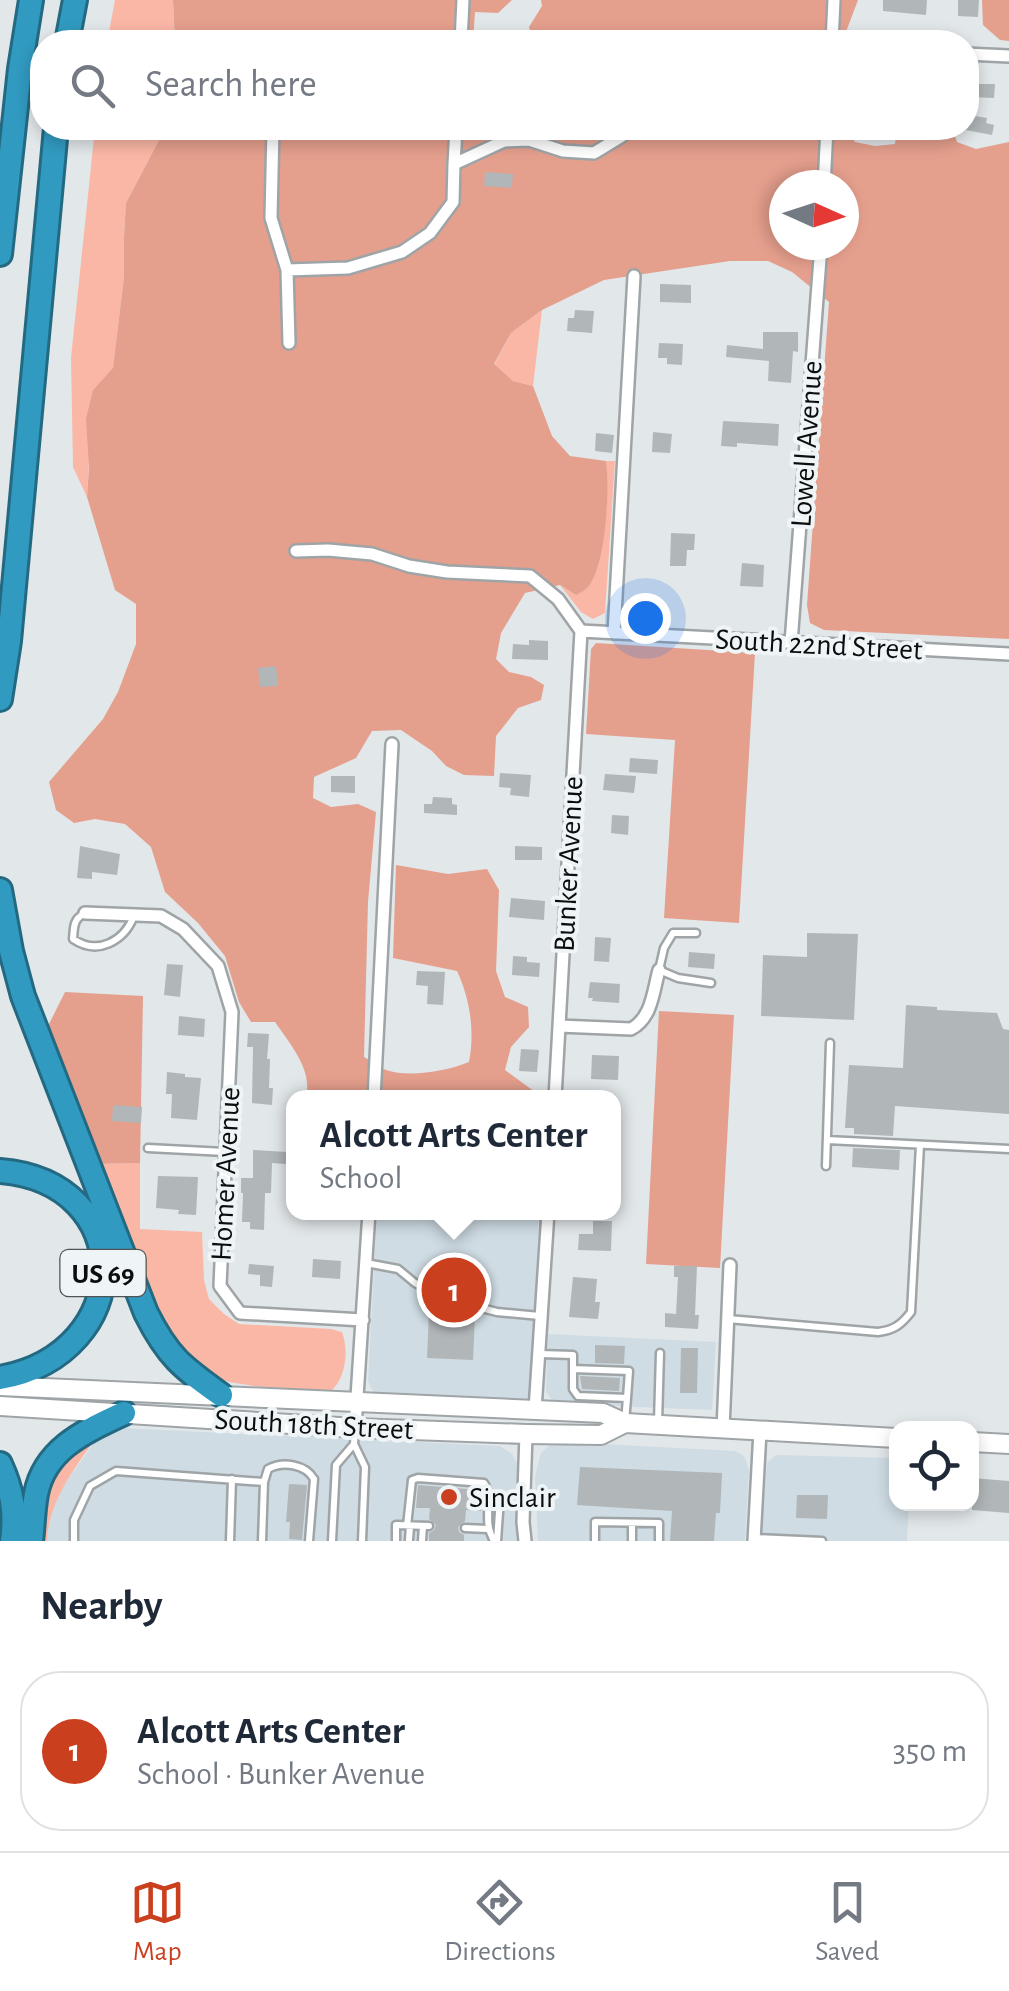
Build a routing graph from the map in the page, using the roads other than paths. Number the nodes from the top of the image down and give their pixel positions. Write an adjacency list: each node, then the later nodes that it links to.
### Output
1 (31, 0): 19 (highway)
2 (74, 0): 5 (highway)
3 (463, 0): 6 (street)
4 (834, 0): 7 (street)
5 (70, 30)
6 (462, 30)
7 (833, 30)
8 (979, 55): 9 (street)
9 (1009, 56)
10 (55, 140): 29 (highway)
11 (273, 140): 21 (street)
12 (455, 140): 17 (street)
13 (530, 140): 15 (street)
14 (530, 140): 17 (street)
15 (613, 140)
16 (827, 140): 18 (street)
17 (454, 164): 21 (street)
18 (825, 170)
19 (0, 254)
20 (820, 260): 27 (street, Lowell Avenue)
21 (287, 270): 23 (street)
22 (634, 276): 26 (street)
23 (289, 344)
24 (296, 551): 25 (street)
25 (581, 631): 26 (street, South 22nd Street); 37 (street, Bunker Avenue)
26 (614, 633): 27 (street, South 22nd Street)
27 (791, 642): 28 (street, South 22nd Street)
28 (1009, 654)
29 (0, 699)
30 (392, 744): 39 (street)
31 (0, 890): 59 (highway)
32 (85, 913): 33 (street); 33 (lane)
33 (134, 915): 45 (street, Homer Avenue)
34 (696, 933): 35 (lane)
35 (658, 970): 36 (lane); 37 (street)
36 (710, 983)
37 (559, 1026): 40 (street, Bunker Avenue)
38 (830, 1043): 41 (lane)
39 (374, 1090)
40 (555, 1090)
41 (827, 1140): 42 (lane); 46 (lane)
42 (920, 1145): 44 (lane); 53 (lane)
43 (148, 1148): 45 (lane)
44 (1009, 1150)
45 (226, 1152): 54 (street, Homer Avenue)
46 (826, 1166)
47 (0, 1171): 58 (highway, US 69)
48 (369, 1220): 50 (street)
49 (548, 1220): 52 (street)
50 (366, 1263): 52 (lane); 54 (street)
51 (730, 1265): 53 (street)
52 (542, 1316): 56 (street)
53 (728, 1318): 68 (street)
54 (363, 1320): 62 (street)
55 (660, 1353): 67 (lane)
56 (540, 1354): 57 (lane); 64 (street)
57 (573, 1368): 60 (lane); 61 (lane)
58 (0, 1382): 59 (main road, South 18th Street)
59 (221, 1395): 62 (main road, South 18th Street)
60 (627, 1398): 61 (lane); 66 (lane)
61 (588, 1399): 64 (main road, South 18th Street); 66 (main road, South 18th Street)
62 (356, 1402): 64 (main road, South 18th Street); 71 (street)
63 (0, 1406): 65 (main road, South 18th Street)
64 (535, 1410)
65 (124, 1413): 71 (main road, South 18th Street); 85 (highway)
66 (625, 1423): 67 (main road, South 18th Street); 70 (main road, South 18th Street)
67 (658, 1425): 68 (main road, South 18th Street)
68 (723, 1430): 69 (main road, South 18th Street)
69 (760, 1431): 72 (main road, South 18th Street); 83 (street)
70 (526, 1434): 71 (main road, South 18th Street); 97 (street)
71 (354, 1436): 90 (lane); 91 (lane)
72 (889, 1438)
73 (979, 1442): 74 (main road)
74 (1009, 1444)
75 (0, 1464): 84 (highway)
76 (232, 1480): 77 (lane); 86 (lane); 87 (lane)
77 (264, 1482): 88 (lane); 89 (lane)
78 (500, 1498): 96 (lane)
79 (632, 1522): 98 (lane); 99 (lane); 100 (lane)
80 (409, 1526): 81 (lane); 82 (lane); 92 (lane); 93 (lane)
81 (485, 1529): 94 (lane); 95 (lane); 96 (lane)
82 (409, 1540)
83 (754, 1540): 101 (lane)
84 (12, 1541)
85 (31, 1541)
86 (74, 1541)
87 (230, 1541)
88 (262, 1541)
89 (310, 1541)
90 (332, 1541)
91 (362, 1541)
92 (396, 1541)
93 (422, 1541)
94 (471, 1541)
95 (483, 1541)
96 (495, 1541)
97 (525, 1541)
98 (595, 1541)
99 (632, 1541)
100 (658, 1541)
101 (822, 1541)

